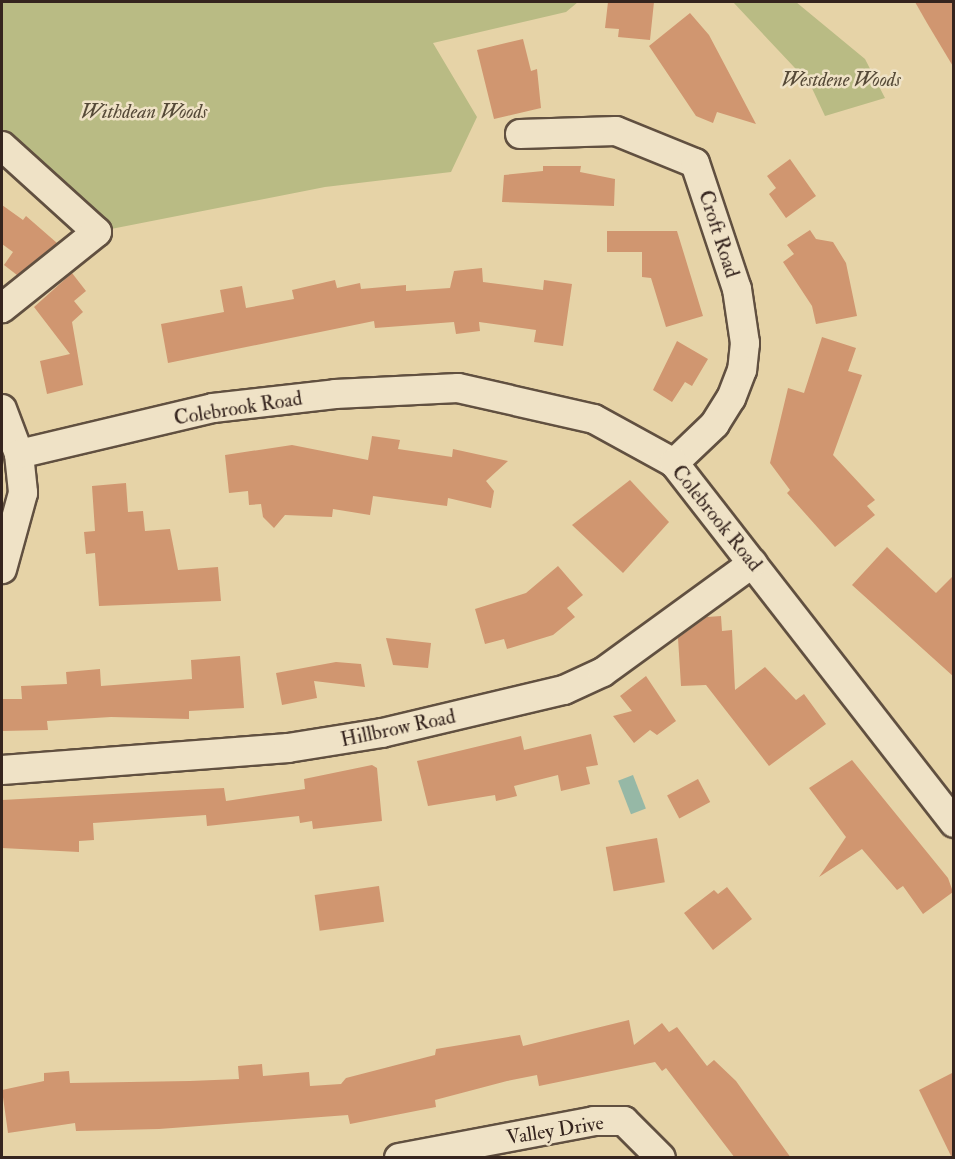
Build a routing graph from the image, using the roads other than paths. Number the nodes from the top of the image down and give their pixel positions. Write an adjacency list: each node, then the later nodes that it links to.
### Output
1 (520, 135): 6 (street, Croft Road)
2 (2, 146): 3 (street)
3 (2, 308)
4 (2, 409): 5 (street)
5 (19, 454): 6 (street, Colebrook Road); 8 (street)
6 (674, 463): 7 (street, Colebrook Road)
7 (753, 563): 9 (street, Hillbrow Road); 10 (street, Colebrook Road)
8 (2, 569)
9 (2, 770)
10 (954, 824)
11 (399, 1158): 12 (street, Valley Drive)
12 (661, 1158)

